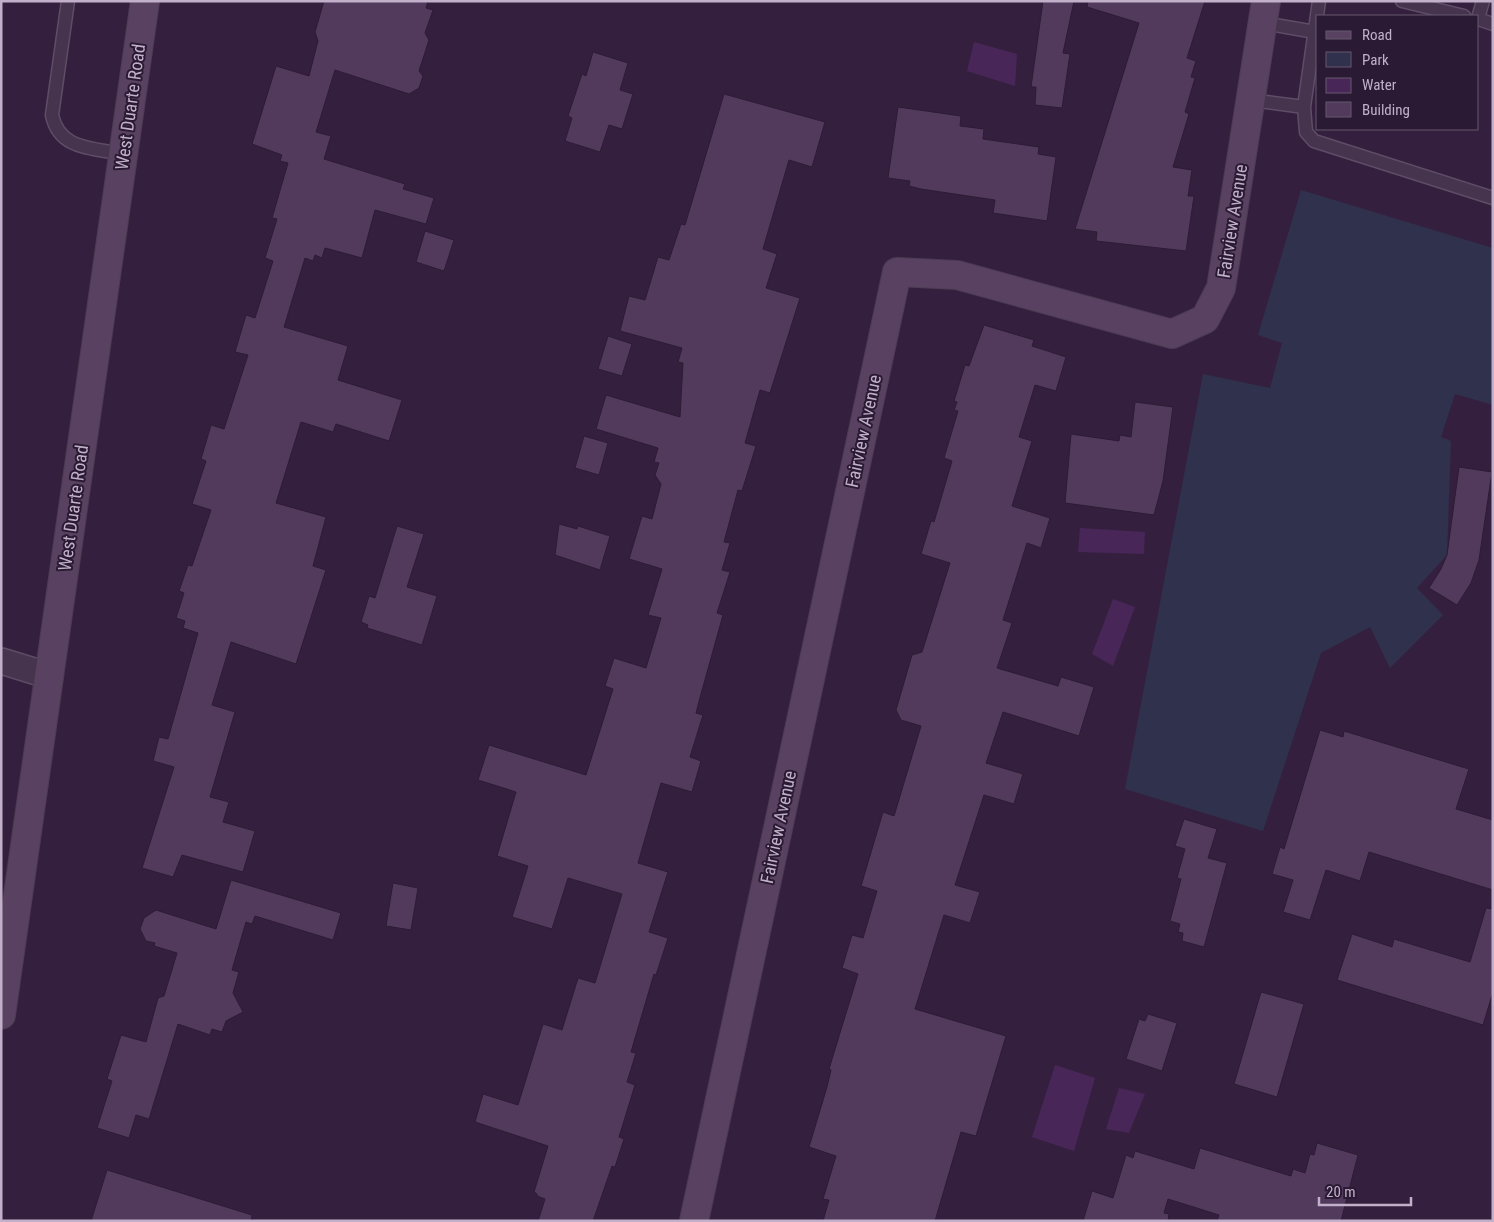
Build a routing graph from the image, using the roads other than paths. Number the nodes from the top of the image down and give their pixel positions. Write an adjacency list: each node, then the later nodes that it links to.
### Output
1 (68, 1): 16 (lane)
2 (144, 1): 16 (street, West Duarte Road)
3 (1319, 1): 7 (lane)
4 (1402, 1): 8 (lane)
5 (1483, 1): 9 (lane)
6 (1265, 12): 13 (lane); 14 (street, Fairview Avenue)
7 (1317, 15)
8 (1460, 15)
9 (1479, 15)
10 (1479, 18): 12 (lane)
11 (1316, 24): 13 (lane)
12 (1493, 24)
13 (1315, 32): 15 (lane)
14 (1251, 100): 15 (lane); 21 (street, Fairview Avenue)
15 (1304, 107): 17 (lane)
16 (123, 154): 19 (street, West Duarte Road)
17 (1493, 198)
18 (1, 661): 19 (street)
19 (50, 676): 20 (street, West Duarte Road)
20 (1, 1015)
21 (694, 1221)

